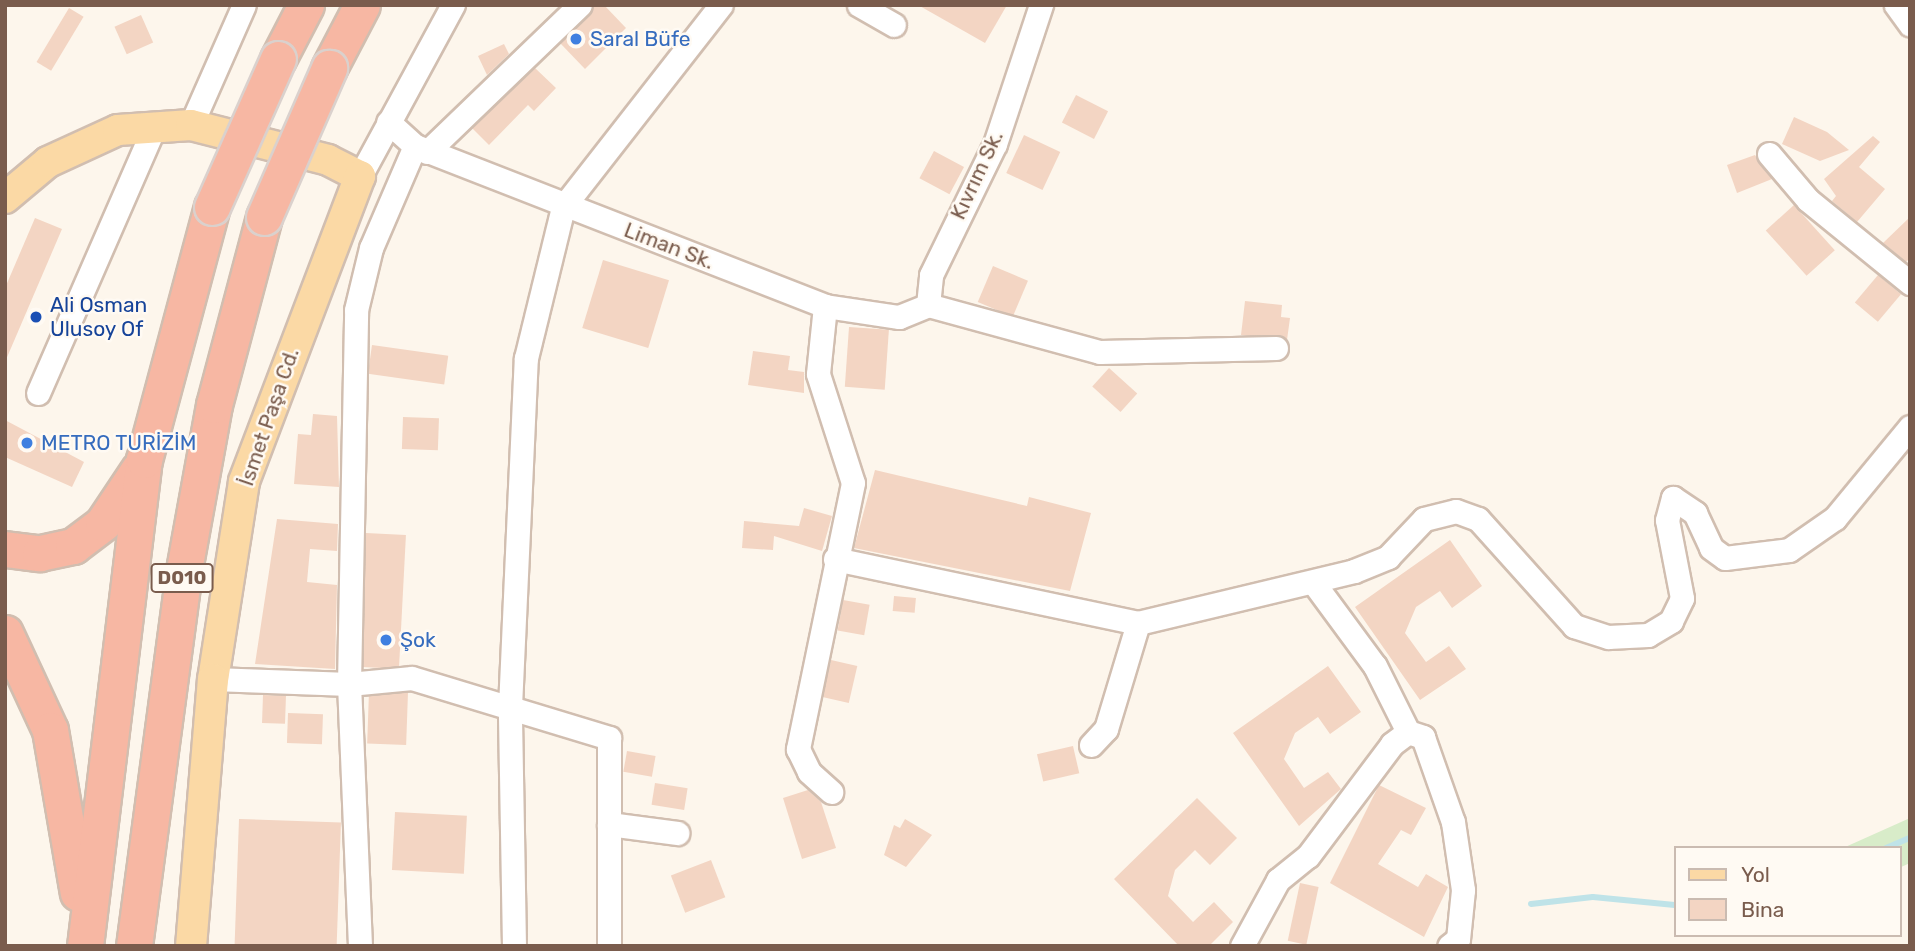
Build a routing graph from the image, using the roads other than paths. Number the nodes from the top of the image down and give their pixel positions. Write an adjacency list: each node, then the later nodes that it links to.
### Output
1 (244, 5): 13 (street)
2 (306, 5): 26 (highway, D010, bridge)
3 (362, 5): 41 (highway, D010, bridge)
4 (453, 5): 12 (street, İsmet Paşa Cd.)
5 (580, 5): 15 (street)
6 (721, 5): 19 (street)
7 (859, 5): 11 (street)
8 (1041, 5): 21 (street, Kıvrım Sk.)
9 (1896, 5): 10 (street)
10 (1910, 24)
11 (894, 25)
12 (388, 122): 15 (street); 17 (street, İsmet Paşa Cd.)
13 (191, 125): 14 (main road); 17 (main road)
14 (154, 128): 18 (main road); 24 (street)
15 (421, 149): 19 (street, Liman Sk.); 33 (street)
16 (1769, 153): 20 (street)
17 (360, 176): 32 (main road, İsmet Paşa Cd.)
18 (5, 198)
19 (563, 208): 22 (street, Liman Sk.); 34 (street)
20 (1910, 283)
21 (928, 305): 22 (street, Liman Sk.); 23 (street)
22 (825, 306): 28 (street)
23 (1276, 348)
24 (38, 393)
25 (1910, 427): 29 (street)
26 (145, 460): 27 (highway); 40 (highway, D010)
27 (5, 549)
28 (835, 559): 30 (street); 37 (street)
29 (1313, 582): 30 (street); 35 (street)
30 (1138, 623): 36 (street)
31 (5, 633): 40 (highway)
32 (214, 679): 33 (street); 42 (main road, İsmet Paşa Cd.)
33 (349, 684): 34 (street); 43 (street)
34 (510, 707): 38 (street); 44 (street)
35 (1408, 732): 46 (street); 47 (street)
36 (1091, 745)
37 (831, 792)
38 (609, 824): 39 (street); 45 (street)
39 (677, 833)
40 (83, 946)
41 (134, 946)
42 (191, 946)
43 (360, 946)
44 (514, 946)
45 (609, 946)
46 (1242, 946)
47 (1449, 946)

